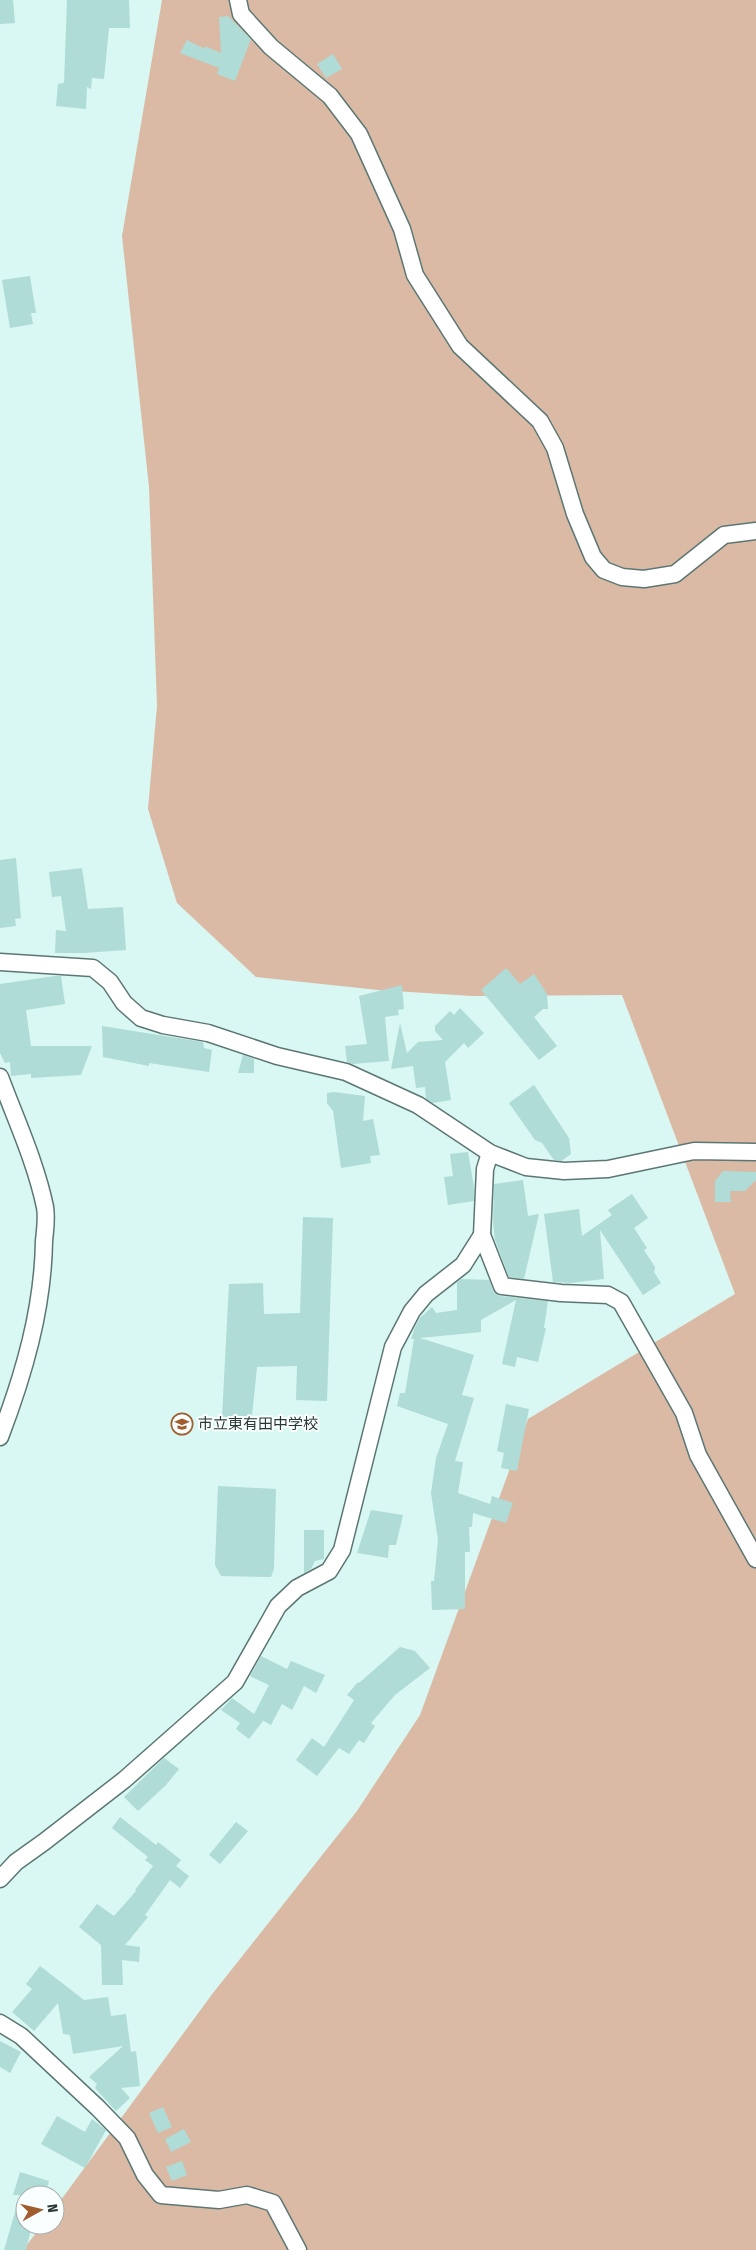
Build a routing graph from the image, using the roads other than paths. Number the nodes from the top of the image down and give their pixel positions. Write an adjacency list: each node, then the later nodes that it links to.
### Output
1 (238, 0): 2 (street)
2 (756, 531)
3 (0, 962): 6 (street)
4 (0, 1077): 8 (street)
5 (756, 1152): 6 (street)
6 (490, 1153): 7 (street)
7 (482, 1235): 9 (street); 10 (street)
8 (0, 1437)
9 (756, 1559)
10 (0, 1879)
11 (0, 2023): 12 (street)
12 (298, 2250)

